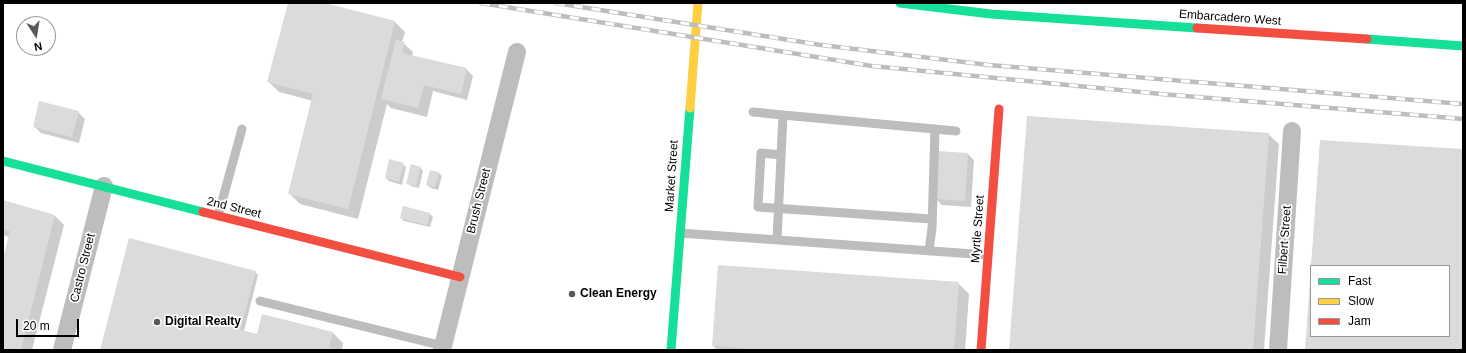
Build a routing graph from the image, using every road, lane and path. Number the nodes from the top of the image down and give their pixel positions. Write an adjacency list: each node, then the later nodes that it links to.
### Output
1 (698, 3): 19 (street, Market Street)
2 (900, 3): 3 (street, Embarcadero West)
3 (923, 5): 4 (street, Embarcadero West)
4 (1463, 46)
5 (517, 52): 23 (street, Brush Street)
6 (999, 109): 22 (street, Myrtle Street)
7 (753, 112): 8 (lane)
8 (783, 115): 10 (lane); 13 (lane)
9 (242, 129): 17 (lane)
10 (935, 129): 11 (lane); 18 (lane)
11 (956, 131)
12 (1292, 131): 29 (street, Filbert Street)
13 (781, 155): 16 (lane); 16 (lane)
14 (3, 161): 15 (street, 2nd Street)
15 (104, 186): 17 (street, 2nd Street); 26 (street, Castro Street)
16 (779, 209): 18 (lane); 20 (lane)
17 (218, 216): 23 (street, 2nd Street)
18 (932, 219): 21 (lane)
19 (680, 233): 20 (lane); 27 (street, Market Street)
20 (777, 240): 21 (lane)
21 (929, 251): 22 (lane)
22 (988, 255): 28 (street, Myrtle Street)
23 (460, 277): 25 (street, Brush Street)
24 (260, 301): 25 (lane)
25 (443, 348)
26 (62, 350)
27 (671, 350)
28 (981, 350)
29 (1278, 350)

